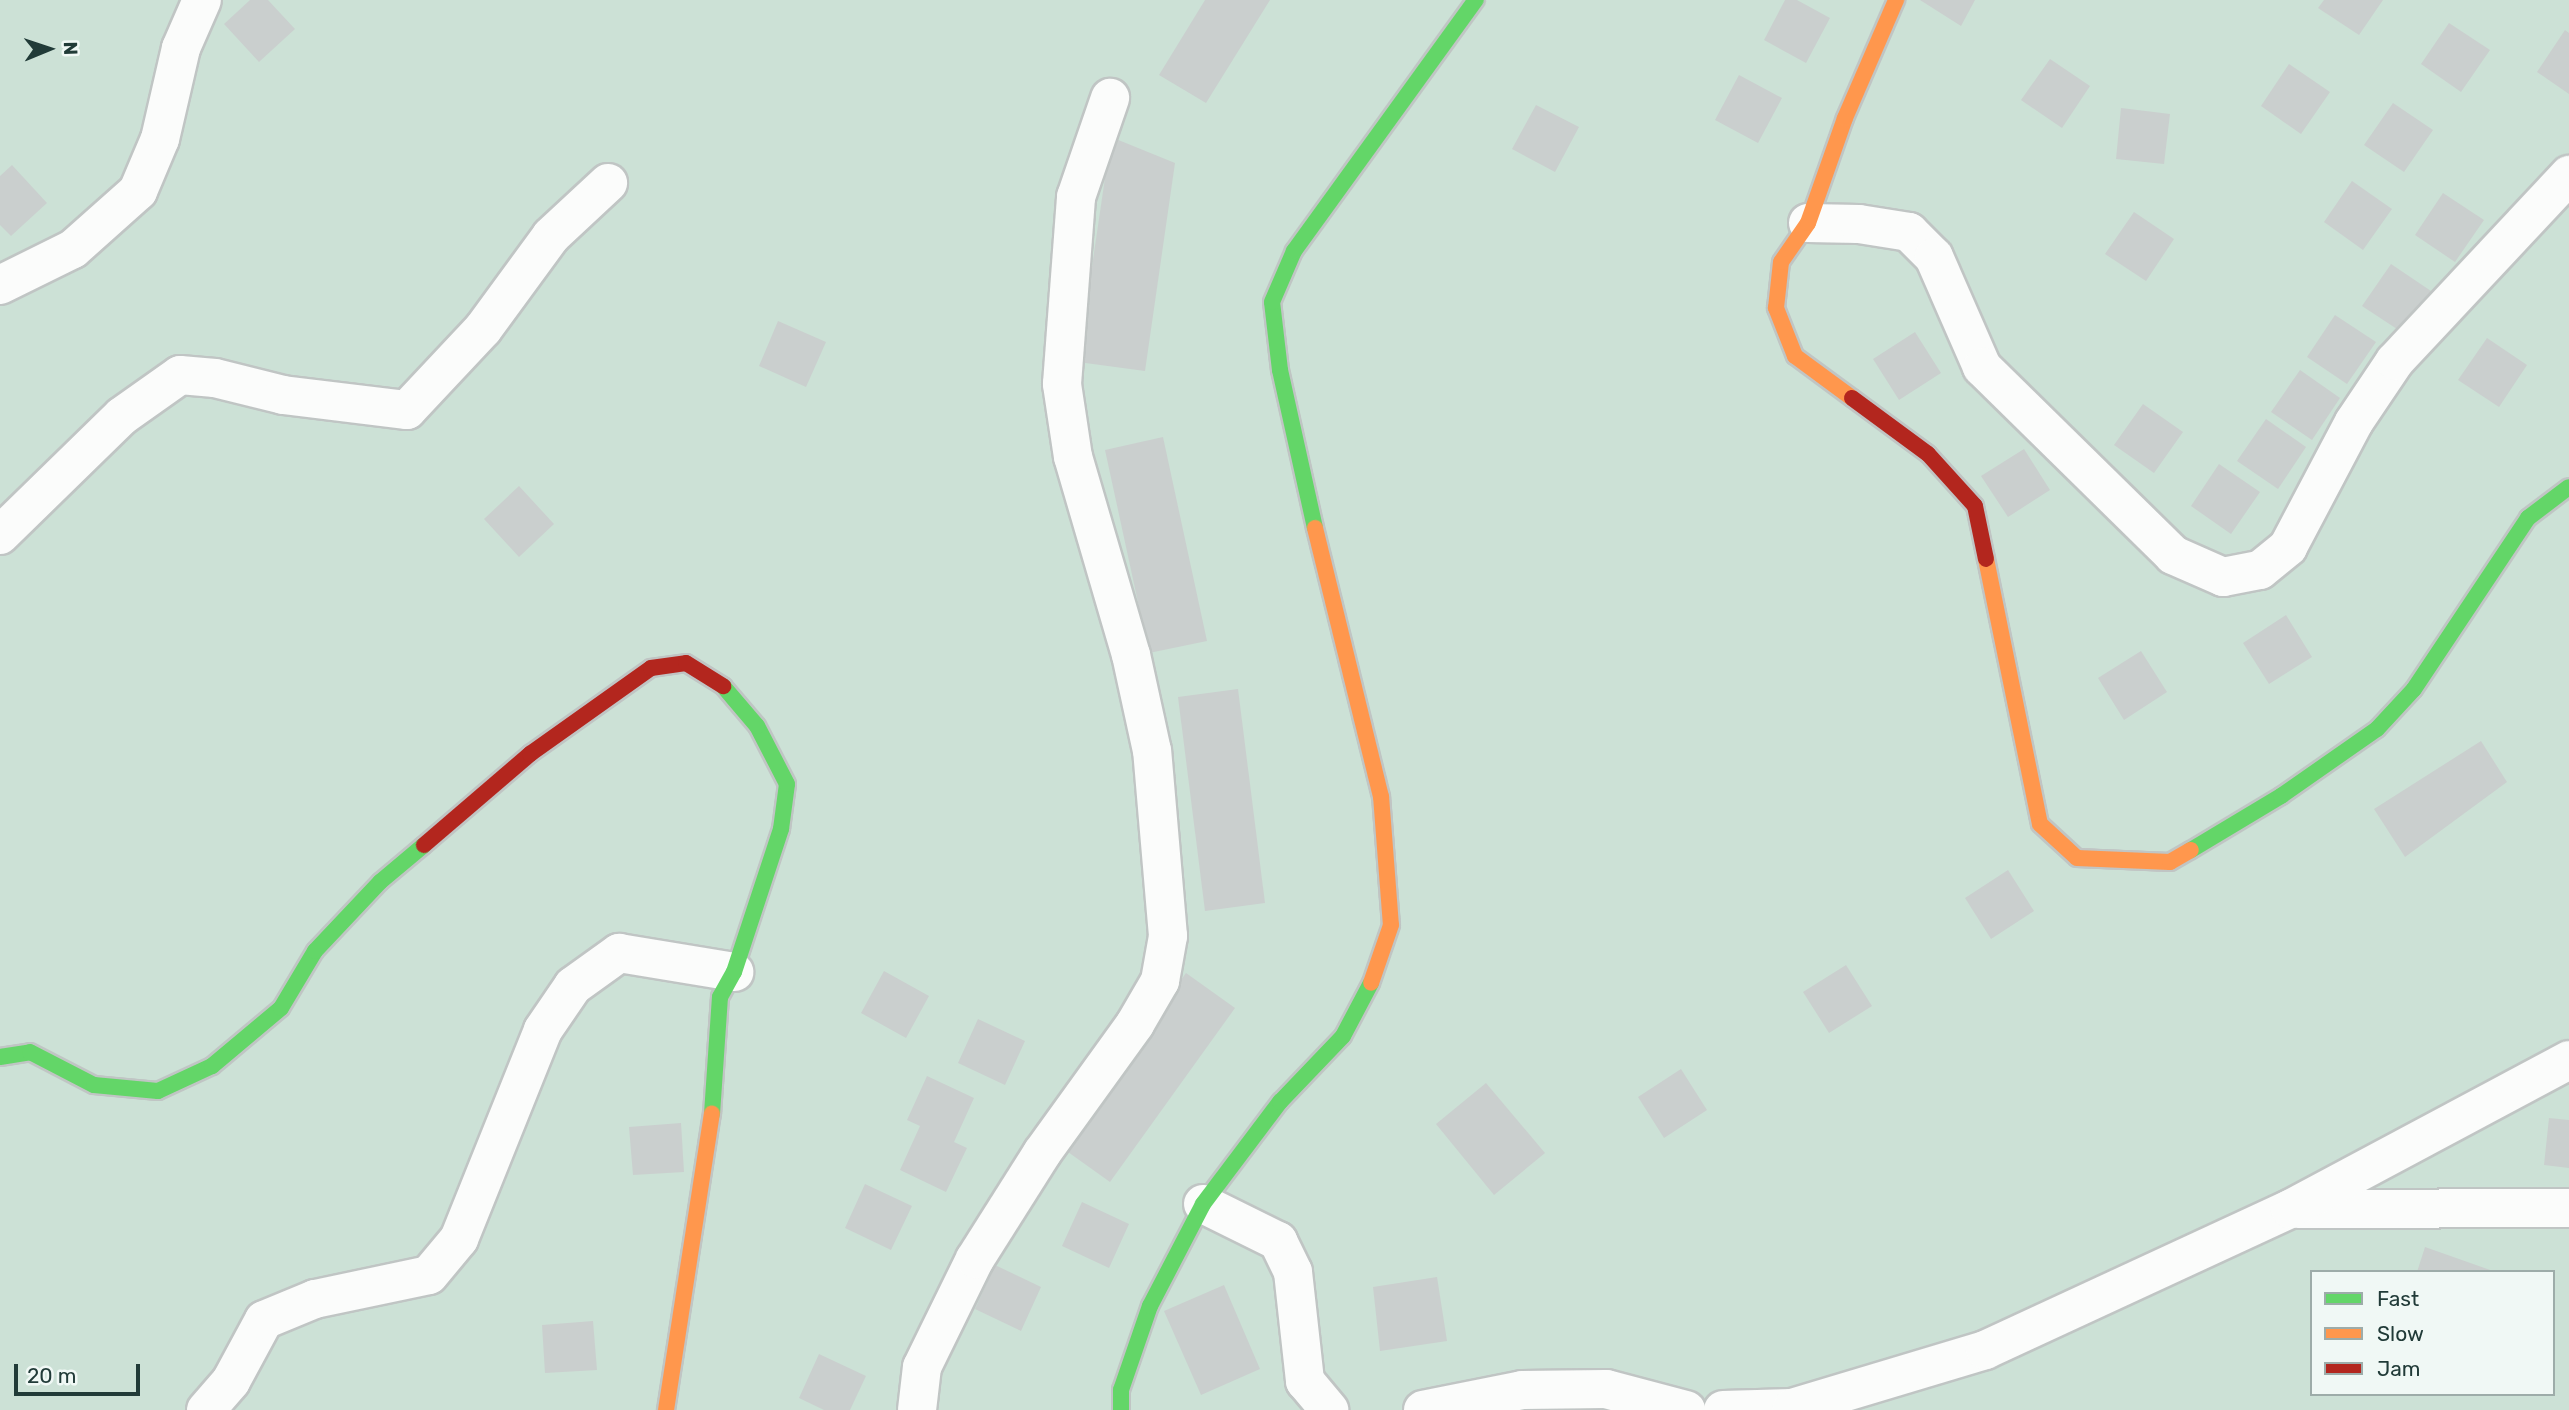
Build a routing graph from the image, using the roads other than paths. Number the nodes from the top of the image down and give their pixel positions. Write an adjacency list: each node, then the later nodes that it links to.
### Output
1 (202, 0): 8 (street)
2 (1476, 0): 14 (street)
3 (1896, 0): 7 (street)
4 (1110, 97): 19 (street)
5 (2569, 174): 7 (street)
6 (608, 183): 10 (street)
7 (1808, 223): 9 (street)
8 (0, 285)
9 (2569, 487)
10 (0, 534)
11 (734, 972): 12 (street); 17 (street); 18 (street)
12 (0, 1057)
13 (2569, 1060): 16 (street)
14 (1203, 1204): 20 (street); 21 (street)
15 (2569, 1208): 16 (street)
16 (2290, 1209): 24 (street)
17 (206, 1410)
18 (666, 1410)
19 (917, 1410)
20 (1121, 1410)
21 (1329, 1410)
22 (1423, 1410): 23 (street)
23 (1686, 1410)
24 (1723, 1410)

